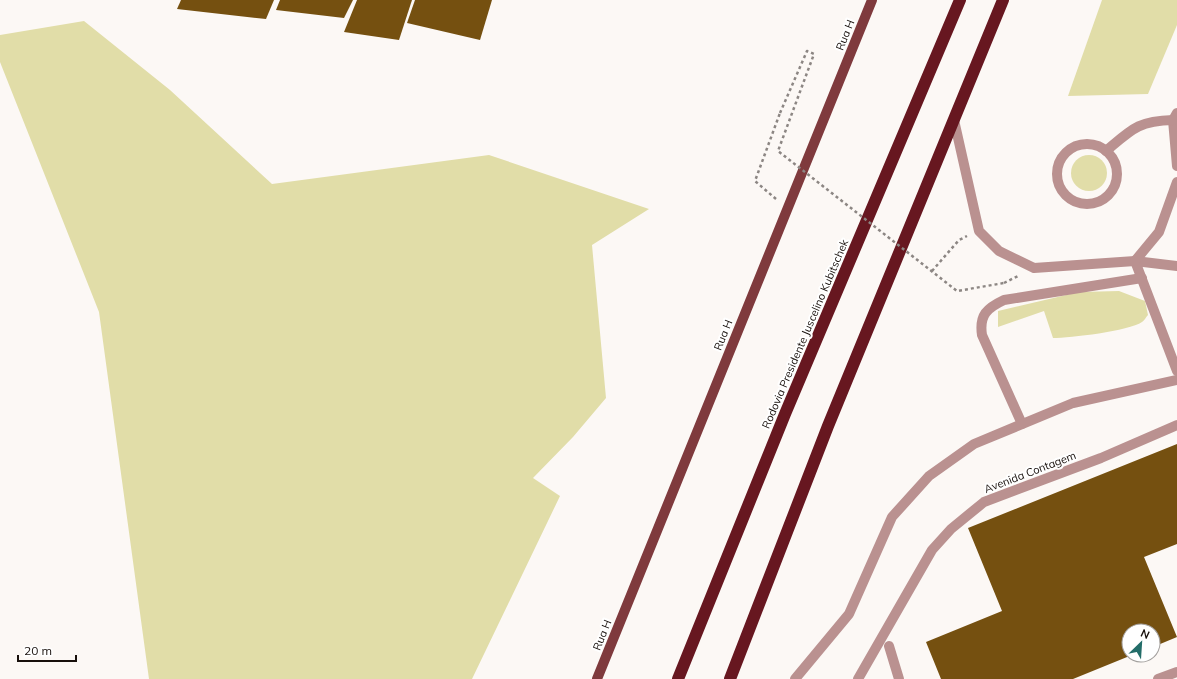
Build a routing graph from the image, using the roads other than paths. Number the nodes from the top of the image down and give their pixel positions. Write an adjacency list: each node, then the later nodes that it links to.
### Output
1 (872, 0): 18 (main road, Rua H)
2 (960, 0): 19 (highway, Rodovia Presidente Juscelino Kubitschek)
3 (1003, 0): 5 (highway)
4 (1175, 116): 6 (street); 7 (street)
5 (954, 120): 9 (street); 20 (highway)
6 (1106, 151): 6 (street)
7 (1177, 166)
8 (1177, 182): 9 (street)
9 (1135, 261): 10 (street); 11 (street)
10 (1177, 266)
11 (1142, 278): 12 (street); 14 (street)
12 (1177, 371)
13 (1177, 380): 14 (street)
14 (1022, 424): 21 (street)
15 (1177, 425): 22 (street, Avenida Contagem)
16 (889, 646): 23 (street)
17 (1176, 674): 24 (street)
18 (597, 679)
19 (678, 679)
20 (730, 679)
21 (795, 679)
22 (858, 679)
23 (899, 679)
24 (1158, 679)

